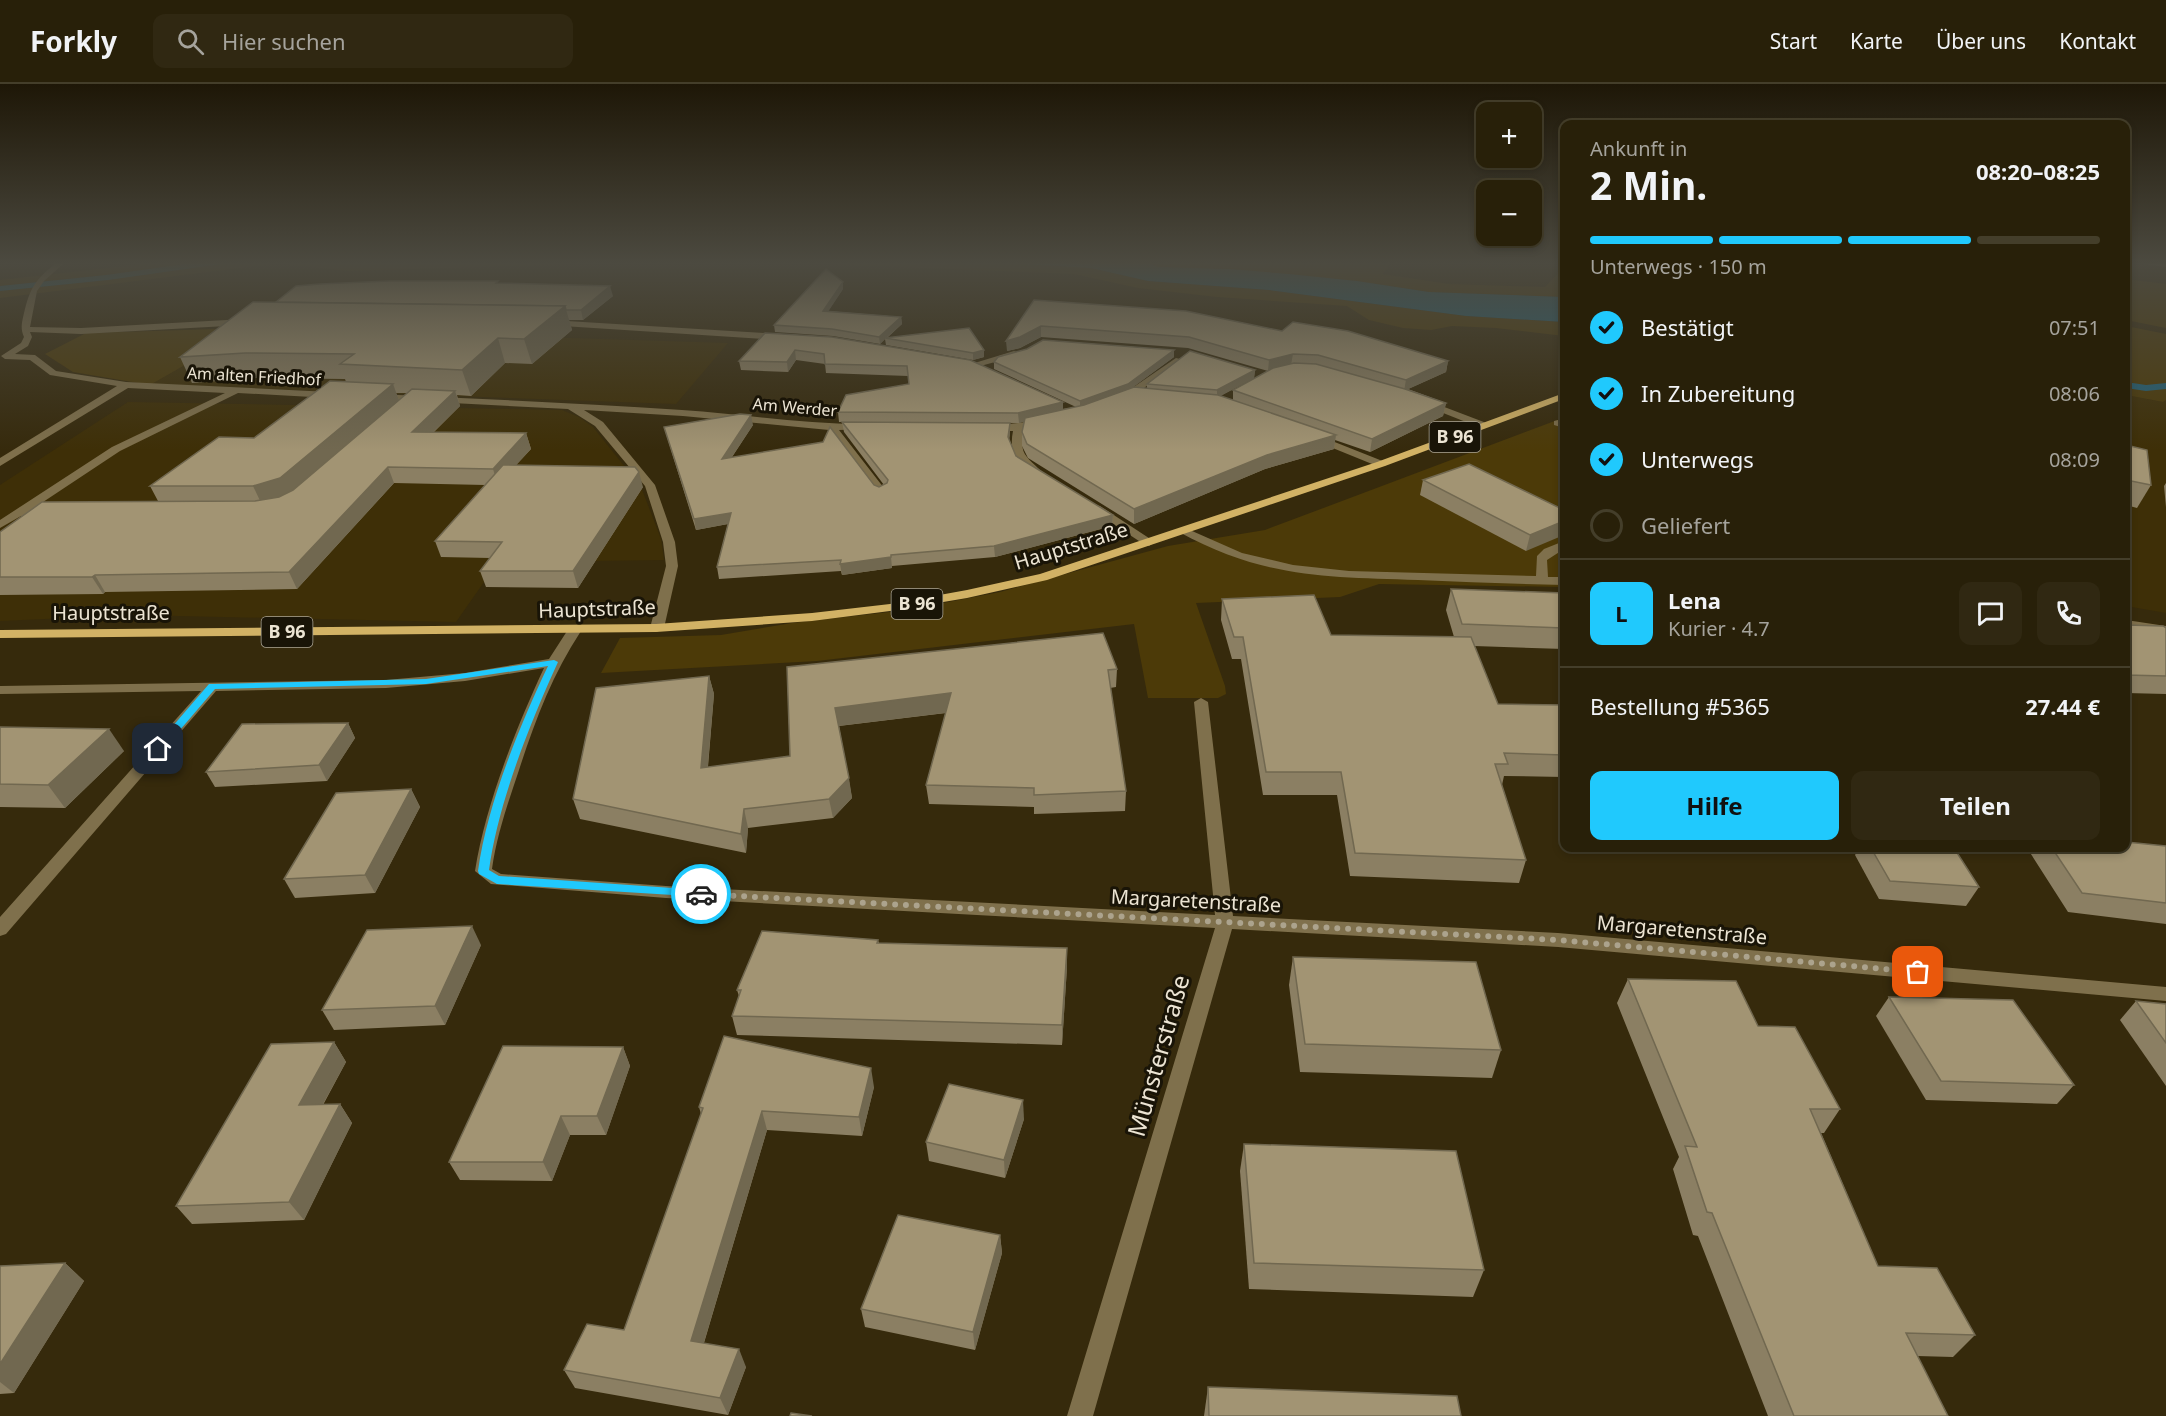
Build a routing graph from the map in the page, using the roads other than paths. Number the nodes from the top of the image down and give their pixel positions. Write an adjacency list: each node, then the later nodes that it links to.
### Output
1 (165, 326): 3 (street)
2 (597, 326): 4 (street)
3 (25, 329): 7 (street)
4 (789, 337)
5 (1024, 352): 9 (street)
6 (1167, 352): 18 (street)
7 (3, 357): 11 (street, Am alten Friedhof)
8 (962, 363): 9 (street)
9 (973, 365): 10 (street)
10 (983, 370)
11 (126, 386): 12 (street, Am alten Friedhof); 28 (street)
12 (236, 390): 13 (street, Am alten Friedhof); 33 (street)
13 (338, 395)
14 (371, 397): 15 (street)
15 (415, 398): 19 (street); 20 (street)
16 (1560, 398): 22 (main road, Hauptstraße / B 96)
17 (1415, 399): 22 (street)
18 (1111, 403)
19 (570, 406): 23 (street, Am Werder); 42 (street)
20 (398, 413)
21 (1050, 421): 26 (street)
22 (1485, 426): 29 (main road, Hauptstraße / B 96)
23 (832, 427): 24 (street, Am Werder); 31 (street)
24 (879, 428)
25 (984, 428): 26 (street)
26 (1019, 428): 30 (street)
27 (1307, 434): 29 (street)
28 (0, 463)
29 (1381, 464): 36 (main road, Hauptstraße / B 96)
30 (1041, 474)
31 (881, 492)
32 (1087, 503): 37 (street)
33 (17, 513): 34 (street); 35 (street)
34 (63, 513)
35 (0, 525)
36 (1184, 530): 37 (main road, Hauptstraße / B 96); 39 (street)
37 (1149, 542): 42 (main road, Hauptstraße / B 96)
38 (1560, 547): 39 (street)
39 (1542, 580): 40 (street)
40 (1560, 581)
41 (2130, 625): 43 (street)
42 (657, 628): 44 (main road, Hauptstraße / B 96)
43 (2166, 630)
44 (574, 631): 45 (main road, Hauptstraße / B 96); 46 (street, Margaretenstraße)
45 (0, 634)
46 (554, 662): 47 (street); 50 (street, Margaretenstraße)
47 (213, 686): 48 (street); 51 (street)
48 (0, 690)
49 (1201, 702): 50 (street, Münsterstraße)
50 (1225, 924): 52 (street, Margaretenstraße); 53 (street, Münsterstraße)
51 (0, 929)
52 (2166, 994)
53 (1080, 1416)

